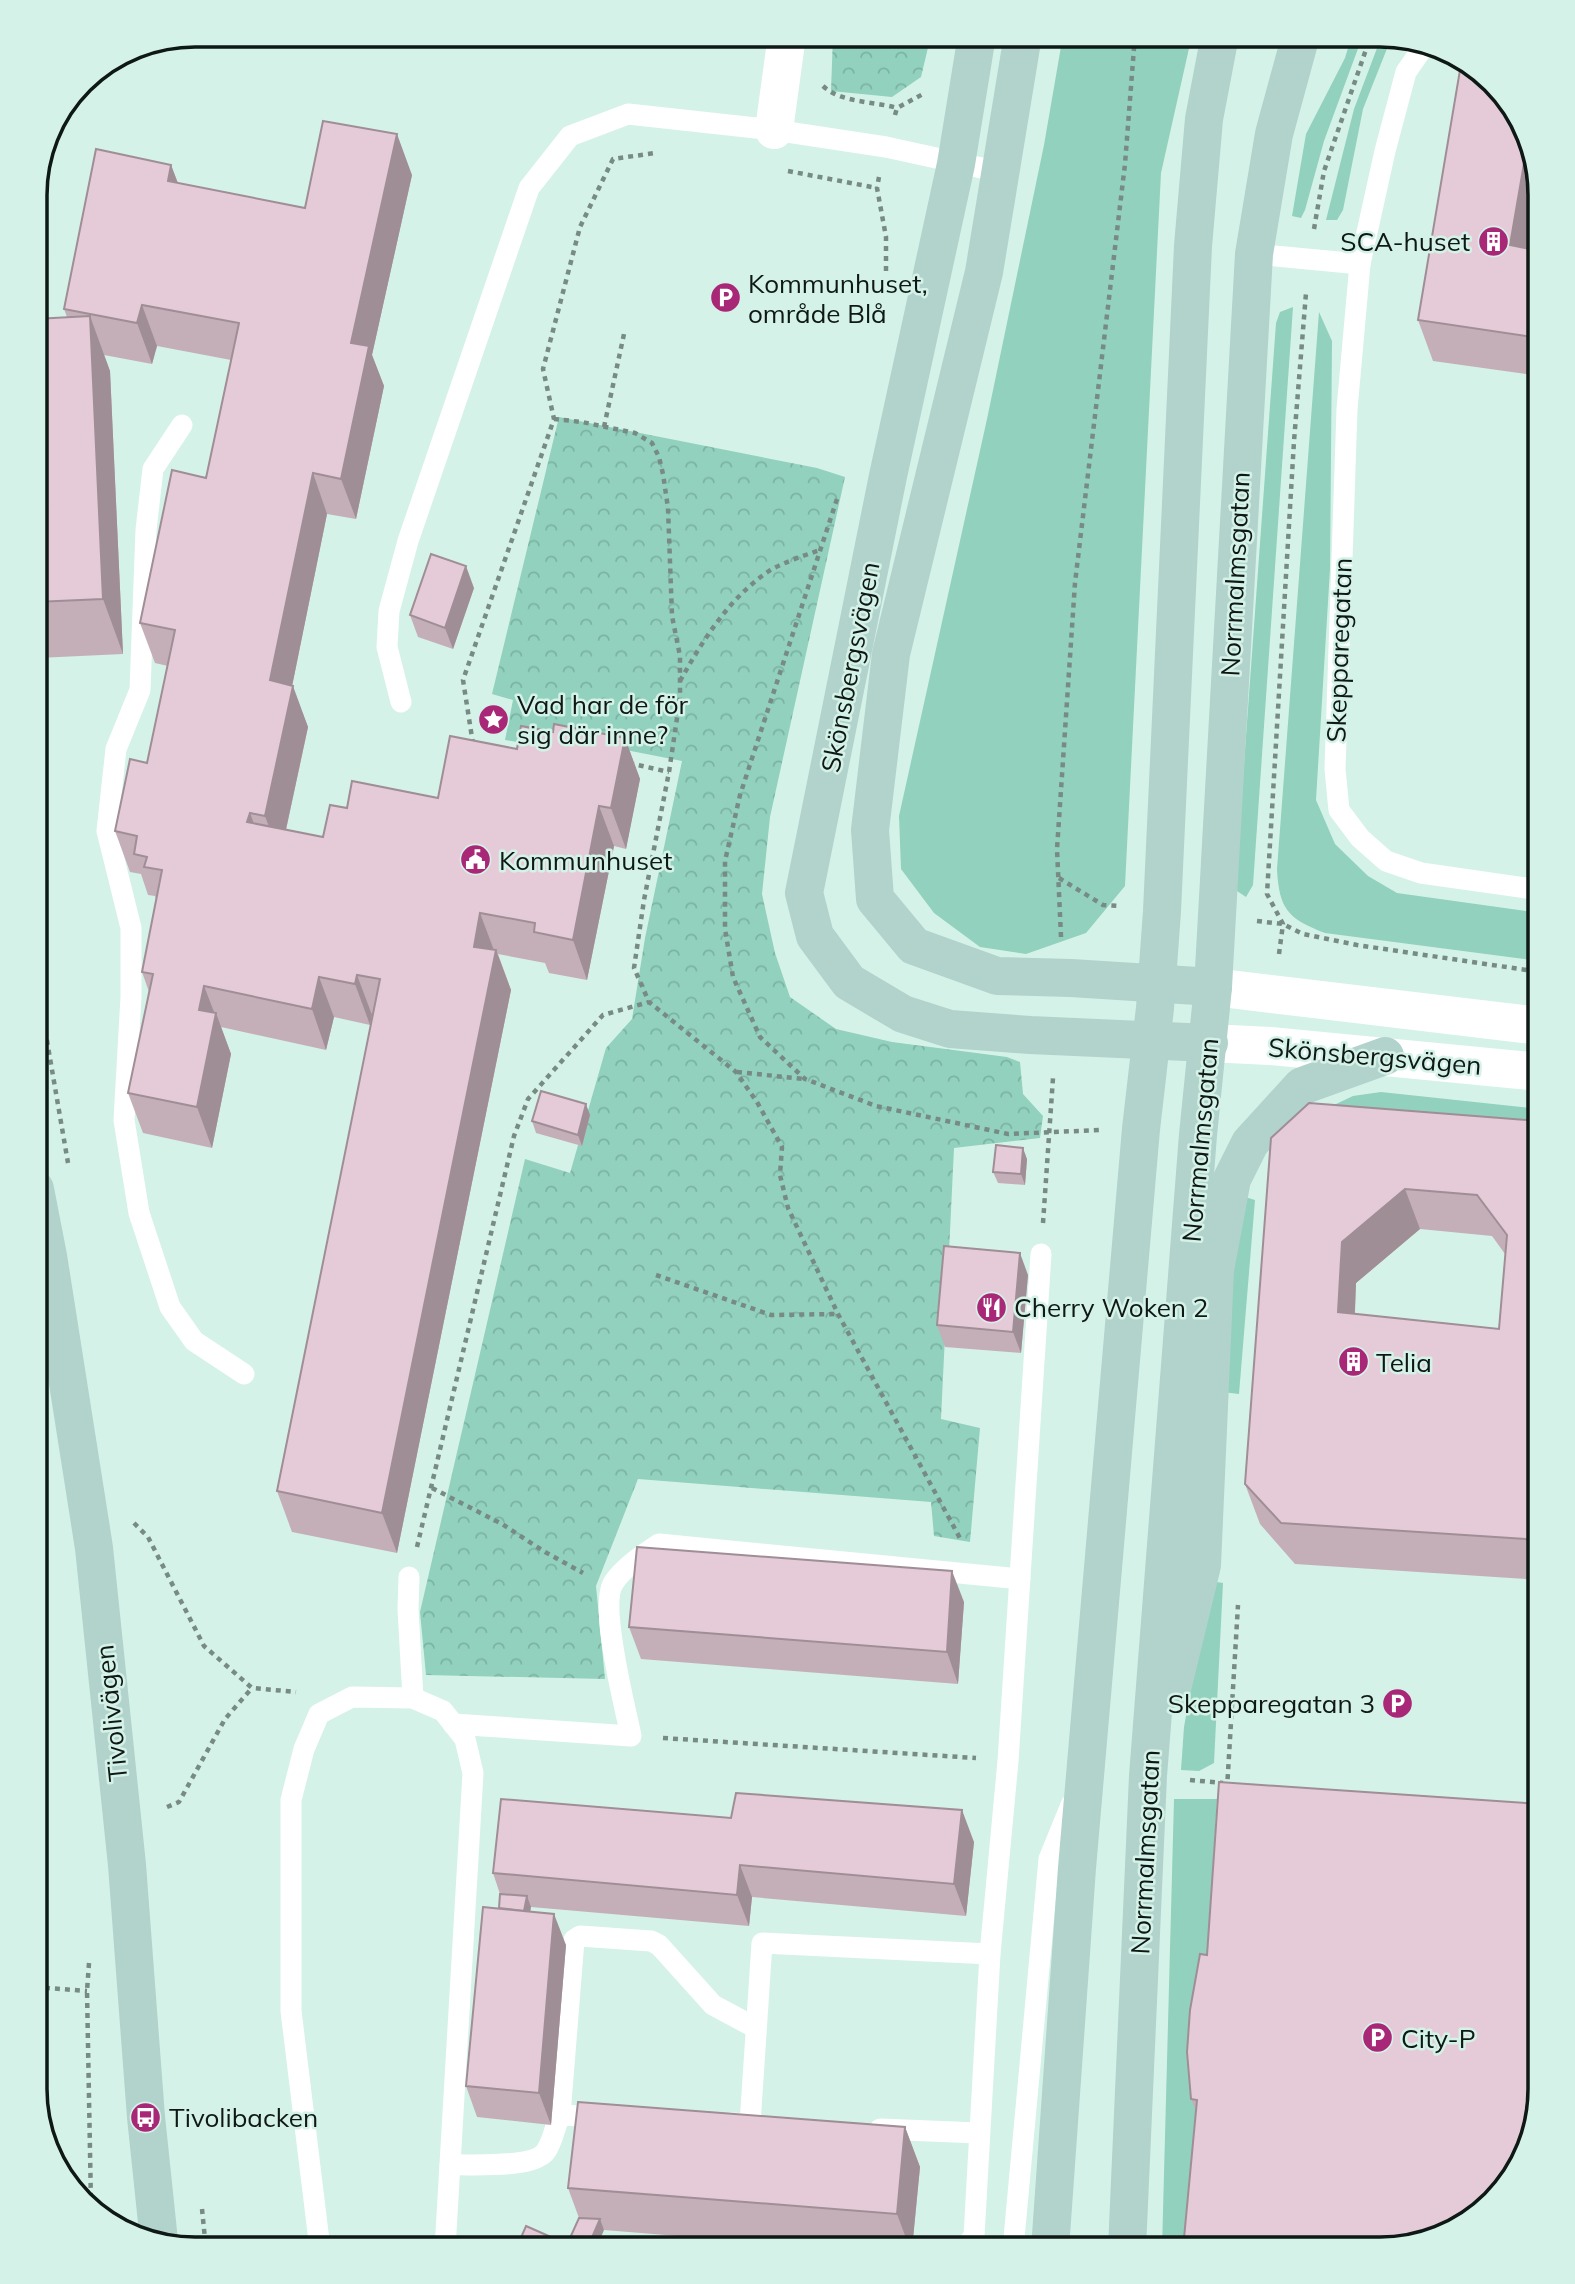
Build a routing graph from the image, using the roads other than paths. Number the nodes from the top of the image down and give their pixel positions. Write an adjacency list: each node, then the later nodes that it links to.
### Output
1 (785, 47): 7 (street)
2 (974, 48): 8 (main road, Skönsbergsvägen)
3 (1021, 48): 9 (main road, Skönsbergsvägen)
4 (1218, 48): 15 (main road)
5 (1297, 48): 10 (main road, Norrmalmsgatan)
6 (1419, 53): 11 (lane, Skepparegatan)
7 (774, 130): 8 (lane); 13 (lane)
8 (956, 164): 9 (lane); 18 (main road, Skönsbergsvägen)
9 (1000, 172): 15 (main road, Skönsbergsvägen)
10 (1254, 254): 11 (lane); 16 (main road, Norrmalmsgatan)
11 (1360, 264): 14 (lane, Skepparegatan)
12 (182, 425): 24 (lane)
13 (401, 702)
14 (1528, 888)
15 (1156, 983): 16 (main road, Skönsbergsvägen); 18 (main road)
16 (1213, 987): 17 (street, Skönsbergsvägen); 19 (main road, Norrmalmsgatan)
17 (1528, 1025)
18 (1151, 1039): 19 (main road, Skönsbergsvägen); 29 (main road)
19 (1209, 1043): 20 (street, Skönsbergsvägen); 30 (main road, Norrmalmsgatan)
20 (1385, 1056): 21 (street, Skönsbergsvägen); 30 (main road)
21 (1528, 1071)
22 (47, 1253): 41 (main road, Tivolivägen)
23 (1041, 1254): 26 (lane)
24 (244, 1374)
25 (409, 1577): 27 (lane)
26 (1020, 1579): 28 (lane); 31 (lane)
27 (413, 1698): 28 (lane); 42 (lane)
28 (453, 1724): 40 (lane)
29 (1086, 1767): 45 (lane); 46 (main road)
30 (1148, 1776): 47 (main road, Norrmalmsgatan)
31 (990, 1954): 32 (lane); 39 (lane)
32 (756, 2028): 33 (lane); 36 (lane)
33 (561, 2115): 34 (lane); 40 (lane)
34 (628, 2118)
35 (709, 2122): 36 (lane)
36 (750, 2124): 37 (lane)
37 (777, 2125)
38 (858, 2129): 39 (lane)
39 (979, 2133): 44 (lane)
40 (450, 2165): 43 (lane)
41 (158, 2232)
42 (318, 2236)
43 (446, 2236)
44 (973, 2237)
45 (1014, 2237)
46 (1051, 2237)
47 (1128, 2237)

